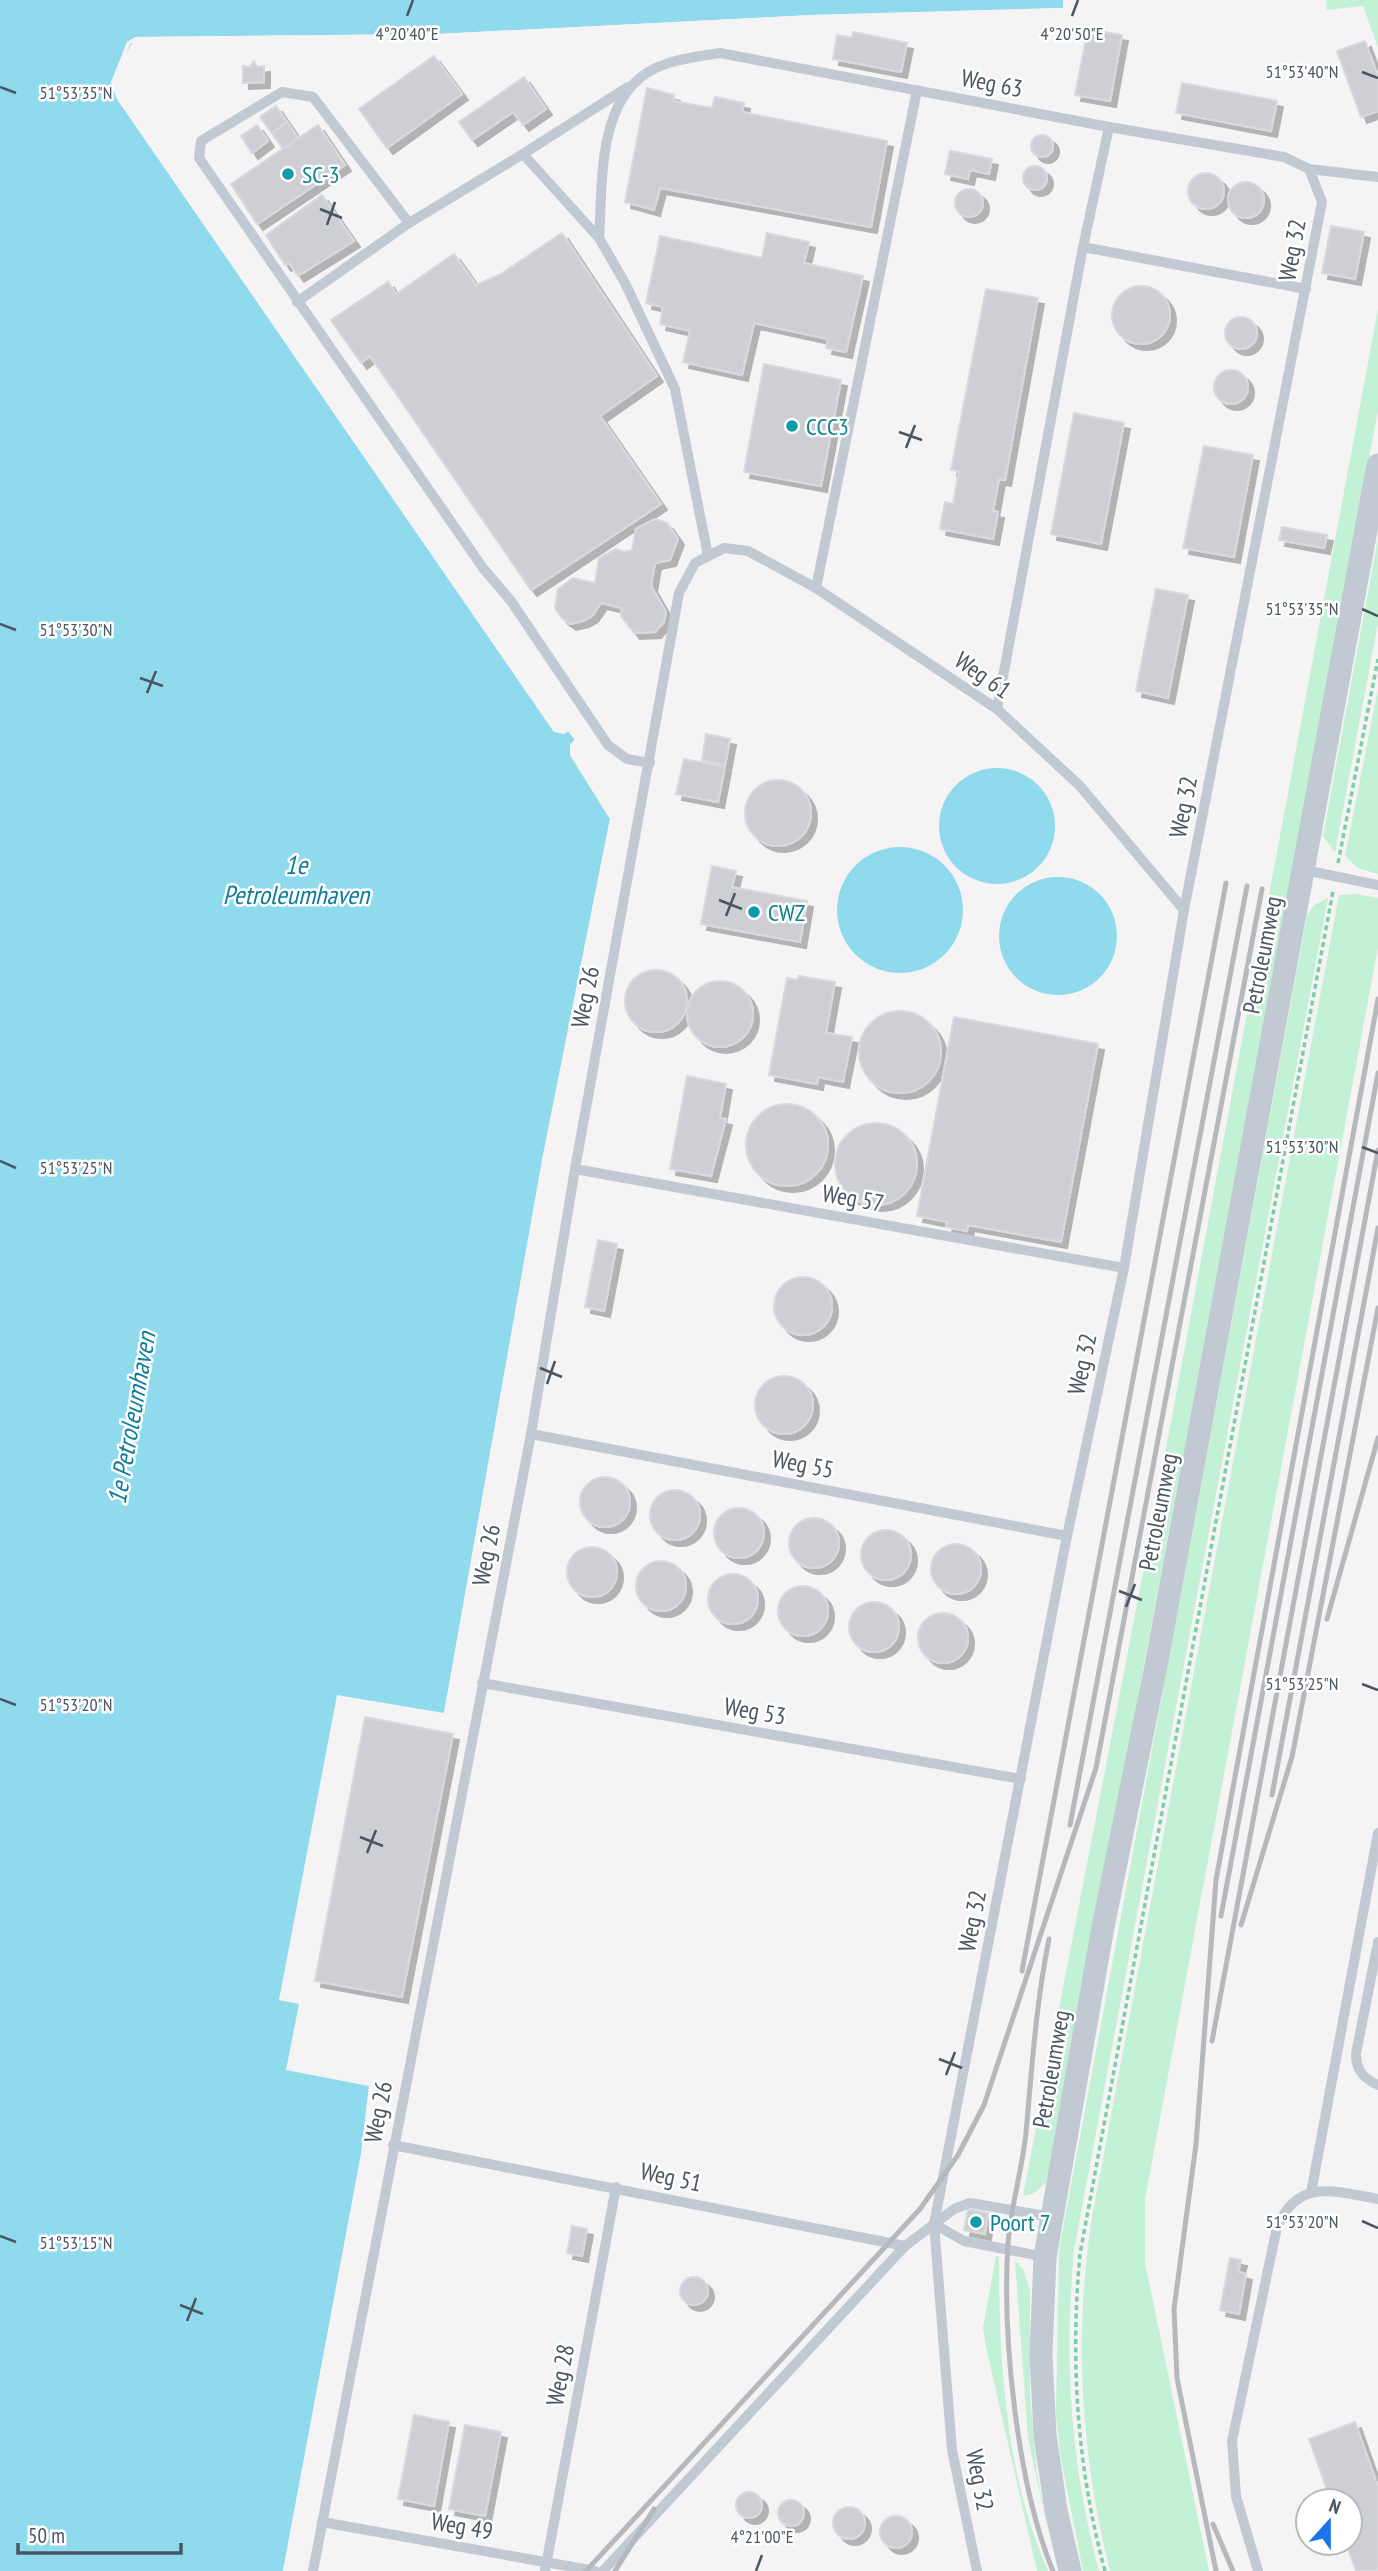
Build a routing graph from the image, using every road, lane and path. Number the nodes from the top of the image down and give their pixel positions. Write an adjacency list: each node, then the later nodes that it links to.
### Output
1 (628, 87): 2 (lane, Weg 63); 4 (lane); 8 (lane)
2 (917, 90): 3 (lane, Weg 63); 14 (lane)
3 (1109, 127): 5 (lane, Weg 63); 9 (lane)
4 (523, 154): 7 (lane); 8 (lane)
5 (1310, 169): 6 (lane, Weg 63); 10 (lane, Weg 32)
6 (1378, 177)
7 (410, 223): 11 (lane); 11 (lane)
8 (599, 238): 13 (lane)
9 (1083, 247): 10 (lane); 16 (lane)
10 (1306, 289): 21 (lane, Weg 32)
11 (297, 302): 17 (lane)
12 (1378, 465): 18 (street, Petroleumweg)
13 (708, 556): 14 (lane, Weg 61); 17 (lane, Weg 26)
14 (816, 588): 16 (lane, Weg 61)
15 (1378, 659): 19 (path)
16 (997, 709): 21 (lane, Weg 61)
17 (650, 763): 22 (lane, Weg 26)
18 (1304, 870): 19 (lane); 35 (street, Petroleumweg)
19 (1335, 877): 20 (lane); 46 (path)
20 (1378, 886)
21 (1184, 910): 23 (lane, Weg 32)
22 (575, 1169): 23 (lane, Weg 57); 24 (lane, Weg 26)
23 (1124, 1268): 25 (lane, Weg 32)
24 (531, 1434): 25 (lane, Weg 55); 26 (lane, Weg 26)
25 (1067, 1535): 27 (lane, Weg 32)
26 (482, 1683): 27 (lane, Weg 53); 31 (lane, Weg 26)
27 (1021, 1779): 36 (lane, Weg 32)
28 (1378, 1833): 33 (lane)
29 (1378, 1942): 30 (lane)
30 (1378, 2085)
31 (393, 2145): 32 (lane, Weg 51); 39 (lane, Weg 26)
32 (617, 2187): 37 (lane, Weg 51); 40 (lane, Weg 28)
33 (1311, 2193): 34 (lane); 47 (lane)
34 (1378, 2199)
35 (1052, 2217): 36 (lane); 38 (street, Petroleumweg)
36 (933, 2224): 37 (lane); 38 (lane); 44 (lane, Weg 32)
37 (905, 2246): 43 (lane)
38 (1045, 2257): 45 (street, Petroleumweg)
39 (322, 2522): 40 (lane, Weg 49); 41 (lane, Weg 26)
40 (546, 2567): 42 (lane, Weg 49)
41 (313, 2571)
42 (595, 2571)
43 (603, 2571)
44 (977, 2571)
45 (1070, 2571)
46 (1105, 2571)
47 (1258, 2571)

